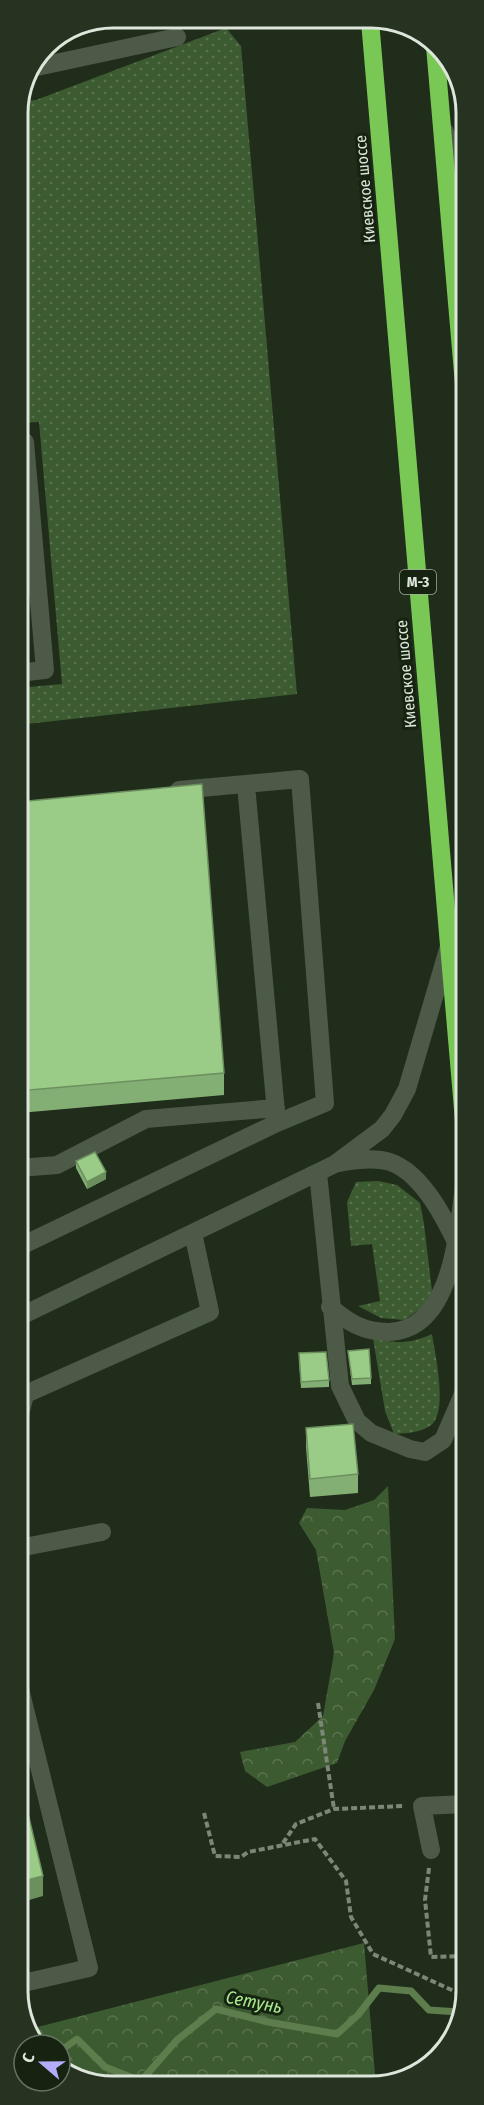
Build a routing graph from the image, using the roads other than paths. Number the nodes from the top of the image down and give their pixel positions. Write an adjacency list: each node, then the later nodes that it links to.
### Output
1 (371, 28): 12 (highway, Киевское шоссе / М-3)
2 (177, 38): 4 (street)
3 (436, 61): 5 (highway)
4 (43, 66)
5 (442, 125): 6 (street); 7 (highway)
6 (456, 159)
7 (456, 289)
8 (29, 485): 9 (street)
9 (29, 672)
10 (246, 785): 11 (street); 14 (street); 14 (street)
11 (166, 792)
12 (449, 946): 13 (highway, Киевское шоссе / М-3); 16 (street)
13 (456, 1022)
14 (276, 1115): 15 (street); 19 (street)
15 (28, 1167)
16 (326, 1169): 17 (street); 18 (street); 20 (street)
17 (193, 1233): 21 (street); 22 (street)
18 (455, 1241): 20 (street)
19 (28, 1242)
20 (330, 1306): 23 (street)
21 (28, 1312)
22 (28, 1393)
23 (455, 1410)
24 (102, 1532): 25 (street)
25 (28, 1546)
26 (28, 1722): 29 (street)
27 (455, 1804): 28 (street)
28 (431, 1850)
29 (28, 1982)

